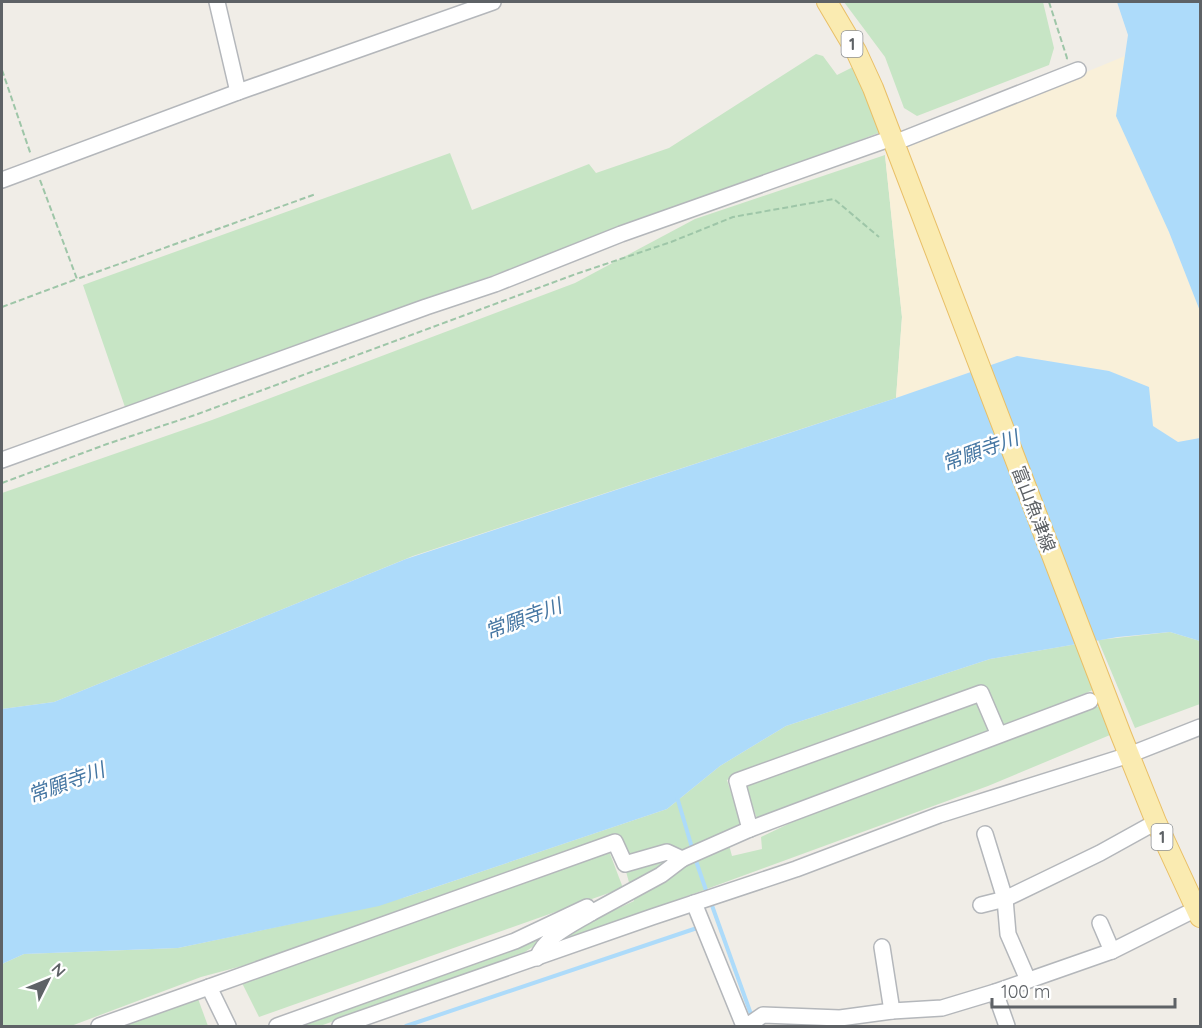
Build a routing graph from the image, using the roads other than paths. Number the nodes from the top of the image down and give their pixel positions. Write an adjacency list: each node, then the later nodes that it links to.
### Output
1 (217, 2): 5 (street)
2 (493, 2): 5 (street)
3 (827, 2): 6 (main road, 富山魚津線 / 1)
4 (1078, 70): 6 (street)
5 (238, 92): 7 (street)
6 (894, 143): 8 (street); 12 (main road, 富山魚津線 / 1)
7 (2, 180)
8 (2, 460)
9 (1090, 701): 11 (street)
10 (1200, 727): 12 (street)
11 (999, 735): 14 (street); 14 (street)
12 (1129, 755): 13 (main road, 富山魚津線 / 1); 18 (street)
13 (1156, 822): 17 (street); 21 (main road, 富山魚津線 / 1)
14 (750, 829): 16 (street)
15 (985, 834): 17 (street)
16 (682, 859): 20 (street); 27 (street)
17 (1005, 899): 19 (street); 26 (street)
18 (694, 903): 25 (street); 35 (street)
19 (981, 905)
20 (591, 913): 25 (street); 33 (street)
21 (1198, 913): 24 (street)
22 (1100, 923): 24 (street)
23 (882, 947): 29 (street)
24 (1112, 951): 26 (street)
25 (537, 958): 34 (street)
26 (1028, 980): 28 (street)
27 (209, 987): 31 (street); 32 (street)
28 (995, 992): 29 (street); 36 (street)
29 (892, 1011): 30 (street)
30 (841, 1022): 35 (street)
31 (99, 1026)
32 (228, 1026)
33 (277, 1026)
34 (340, 1026)
35 (745, 1026)
36 (1007, 1026)

